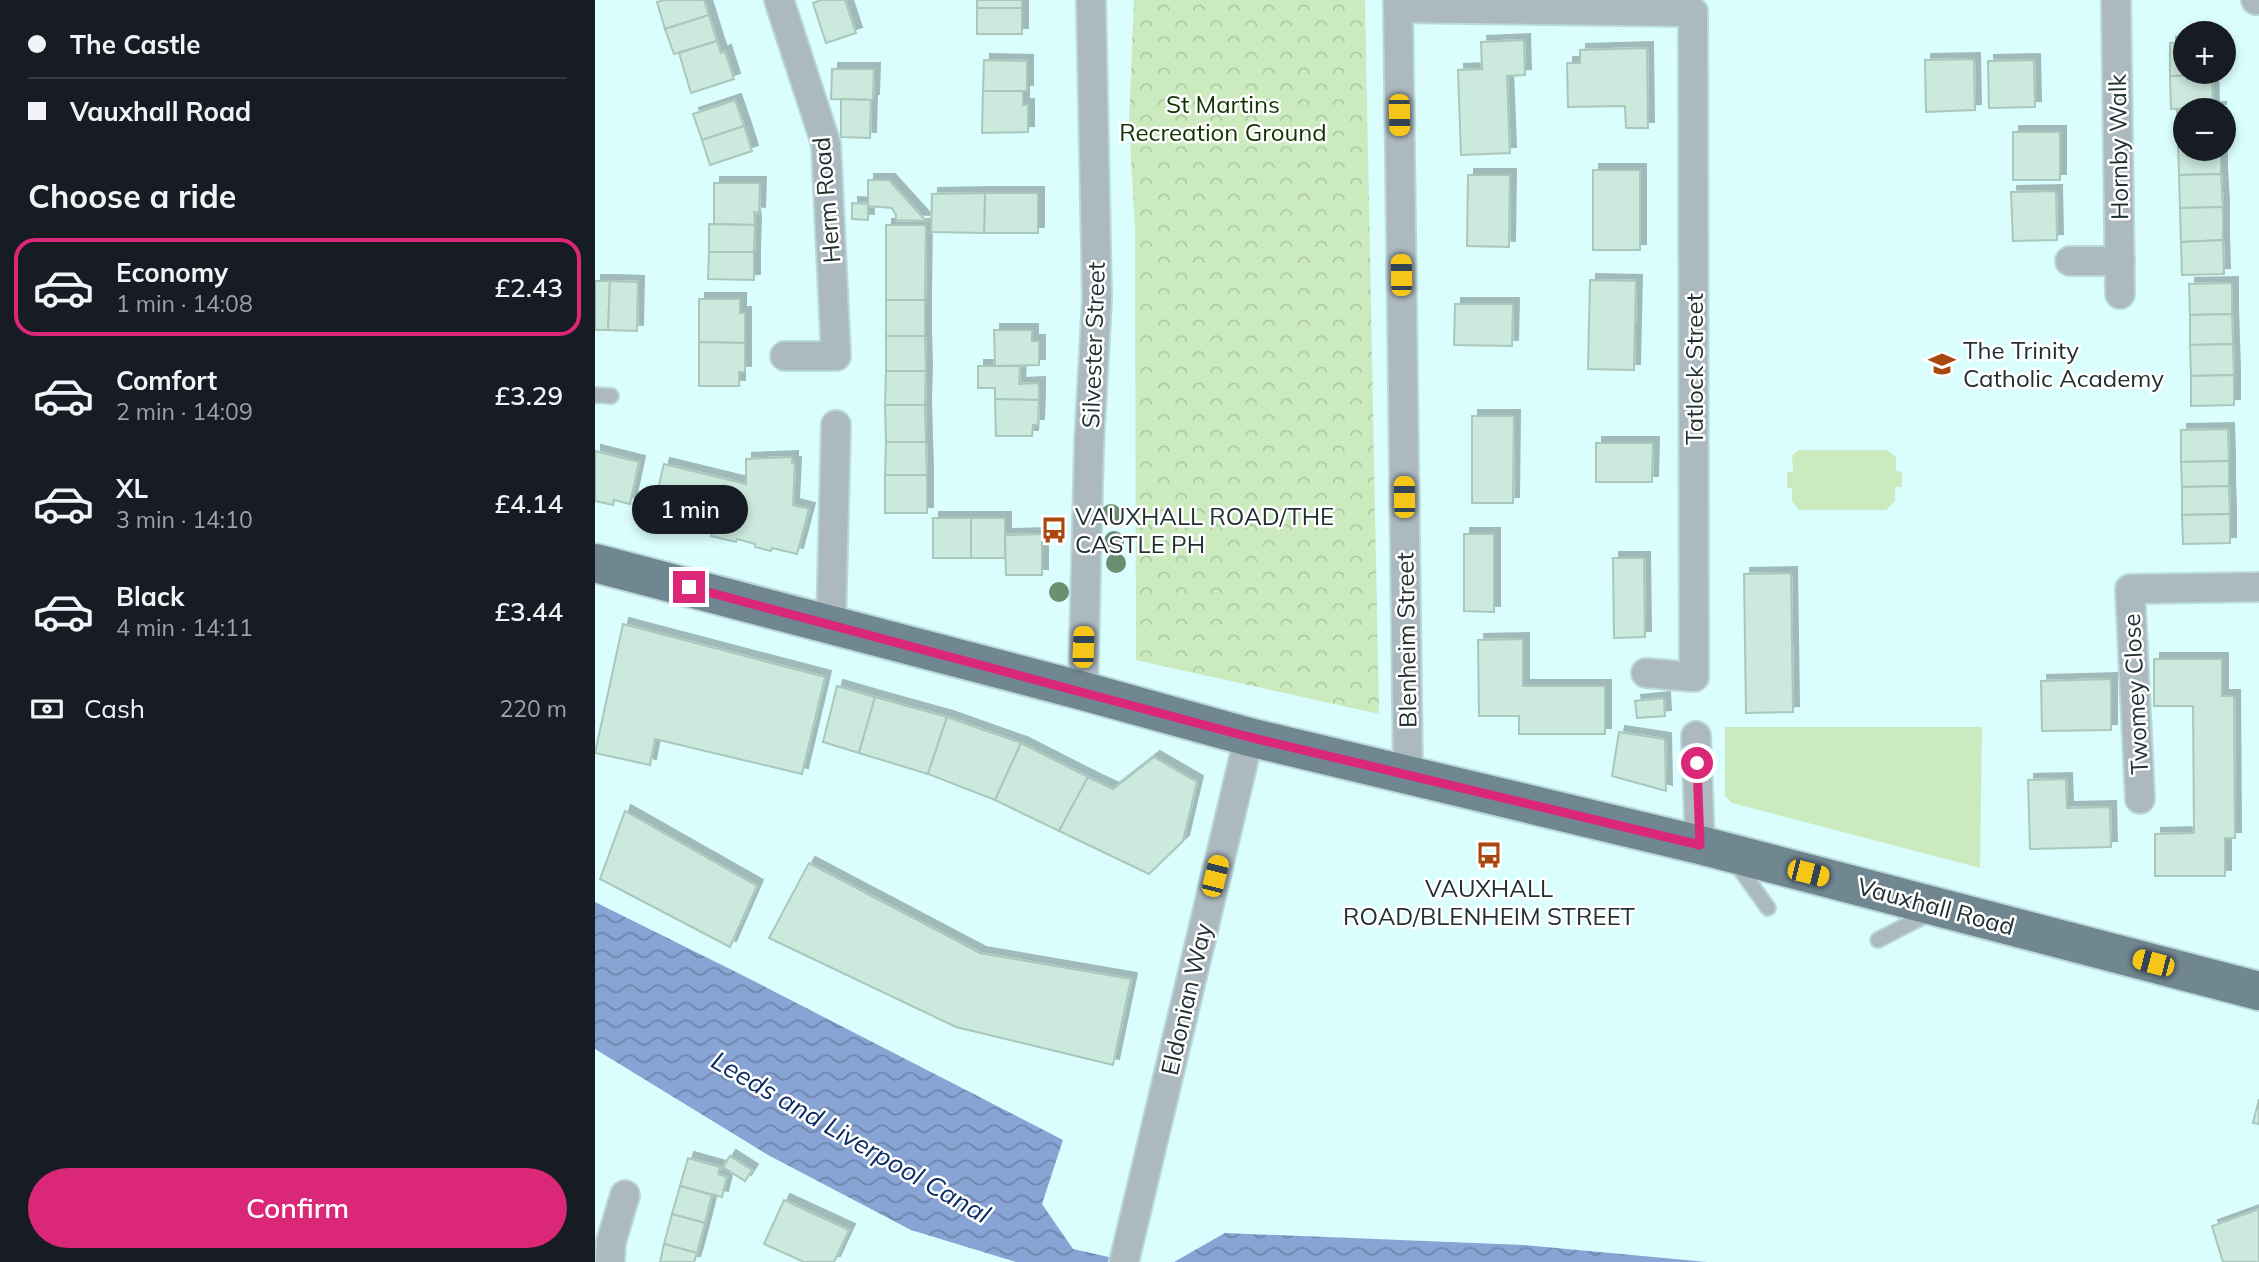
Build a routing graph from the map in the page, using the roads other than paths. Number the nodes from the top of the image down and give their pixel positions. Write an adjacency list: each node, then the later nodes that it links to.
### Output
1 (779, 0): 8 (street, Herm Road)
2 (1091, 0): 16 (street, Silvester Street)
3 (2116, 0): 6 (street, Hornby Walk)
4 (1398, 4): 15 (street, Tatlock Street); 19 (street, Blenheim Street)
5 (2070, 261): 6 (street)
6 (2120, 261): 7 (street, Hornby Walk)
7 (2120, 294)
8 (785, 356)
9 (595, 395): 10 (lane)
10 (611, 396)
11 (836, 425): 14 (street)
12 (595, 563): 14 (main road, Vauxhall Road)
13 (2259, 587): 20 (street, Twomey Close)
14 (831, 624): 16 (main road, Vauxhall Road)
15 (1646, 673)
16 (1083, 691): 18 (main road, Vauxhall Road)
17 (1696, 736): 21 (street)
18 (1249, 737): 19 (main road, Vauxhall Road); 28 (street, Eldonian Way)
19 (1408, 776): 21 (main road, Vauxhall Road)
20 (2140, 799)
21 (1714, 848): 22 (main road, Vauxhall Road); 23 (lane)
22 (1941, 907): 24 (lane); 25 (main road, Vauxhall Road)
23 (1768, 908)
24 (1878, 940)
25 (2259, 991)
26 (625, 1195): 27 (street)
27 (610, 1262)
28 (1124, 1262)

